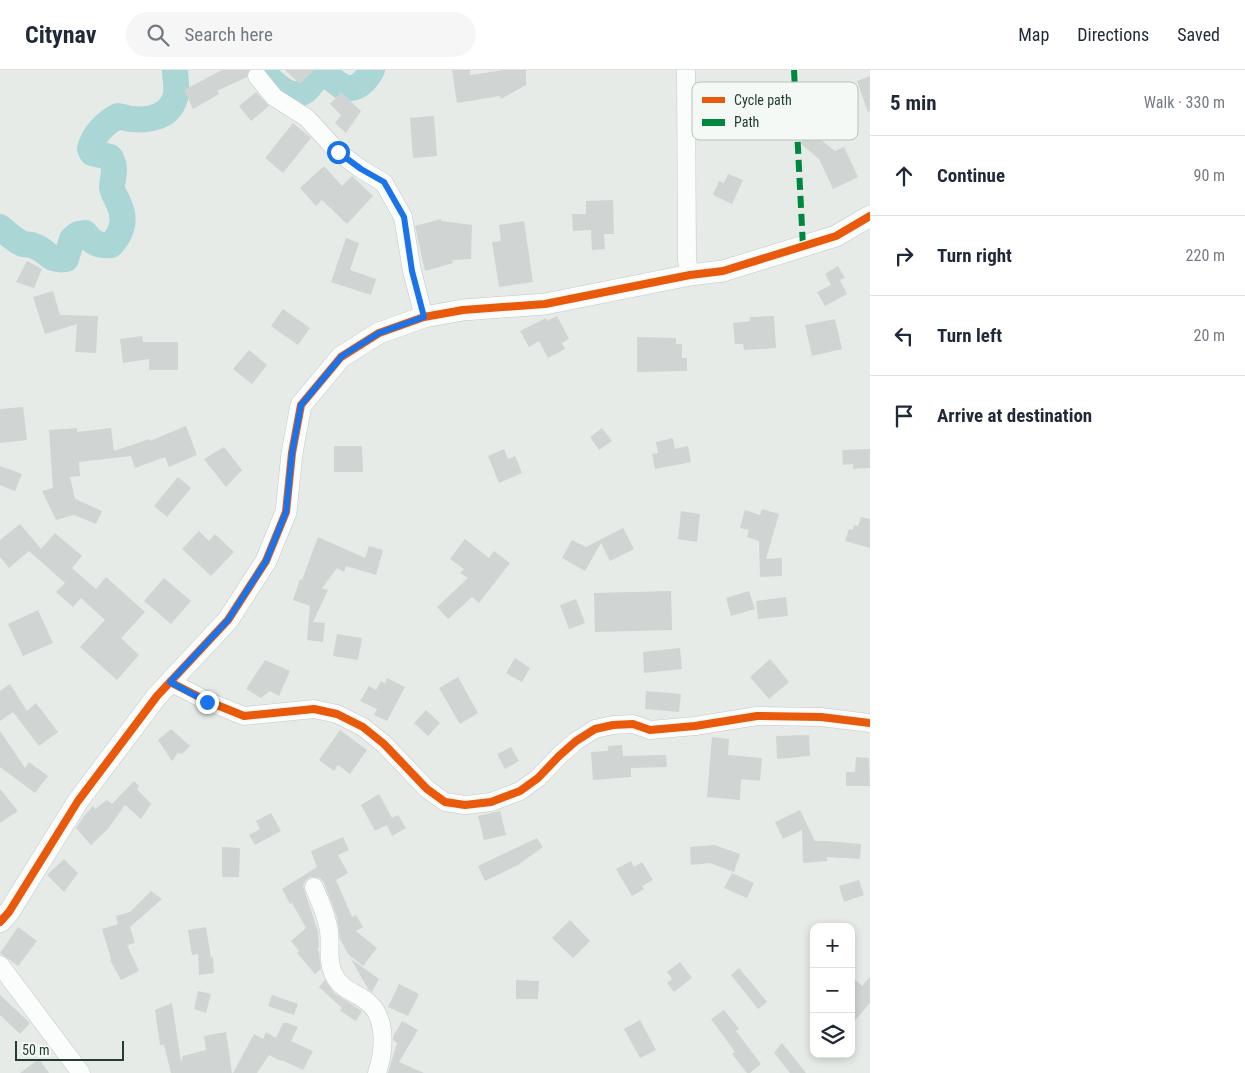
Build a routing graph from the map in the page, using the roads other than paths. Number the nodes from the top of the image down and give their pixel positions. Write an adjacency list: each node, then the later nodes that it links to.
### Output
1 (686, 70): 4 (street)
2 (257, 76): 5 (street)
3 (870, 216): 4 (street)
4 (690, 275): 5 (street)
5 (424, 317): 6 (street)
6 (170, 682): 7 (street); 9 (street)
7 (870, 722)
8 (314, 887): 12 (street)
9 (0, 922)
10 (0, 965): 11 (street)
11 (81, 1073)
12 (377, 1073)

